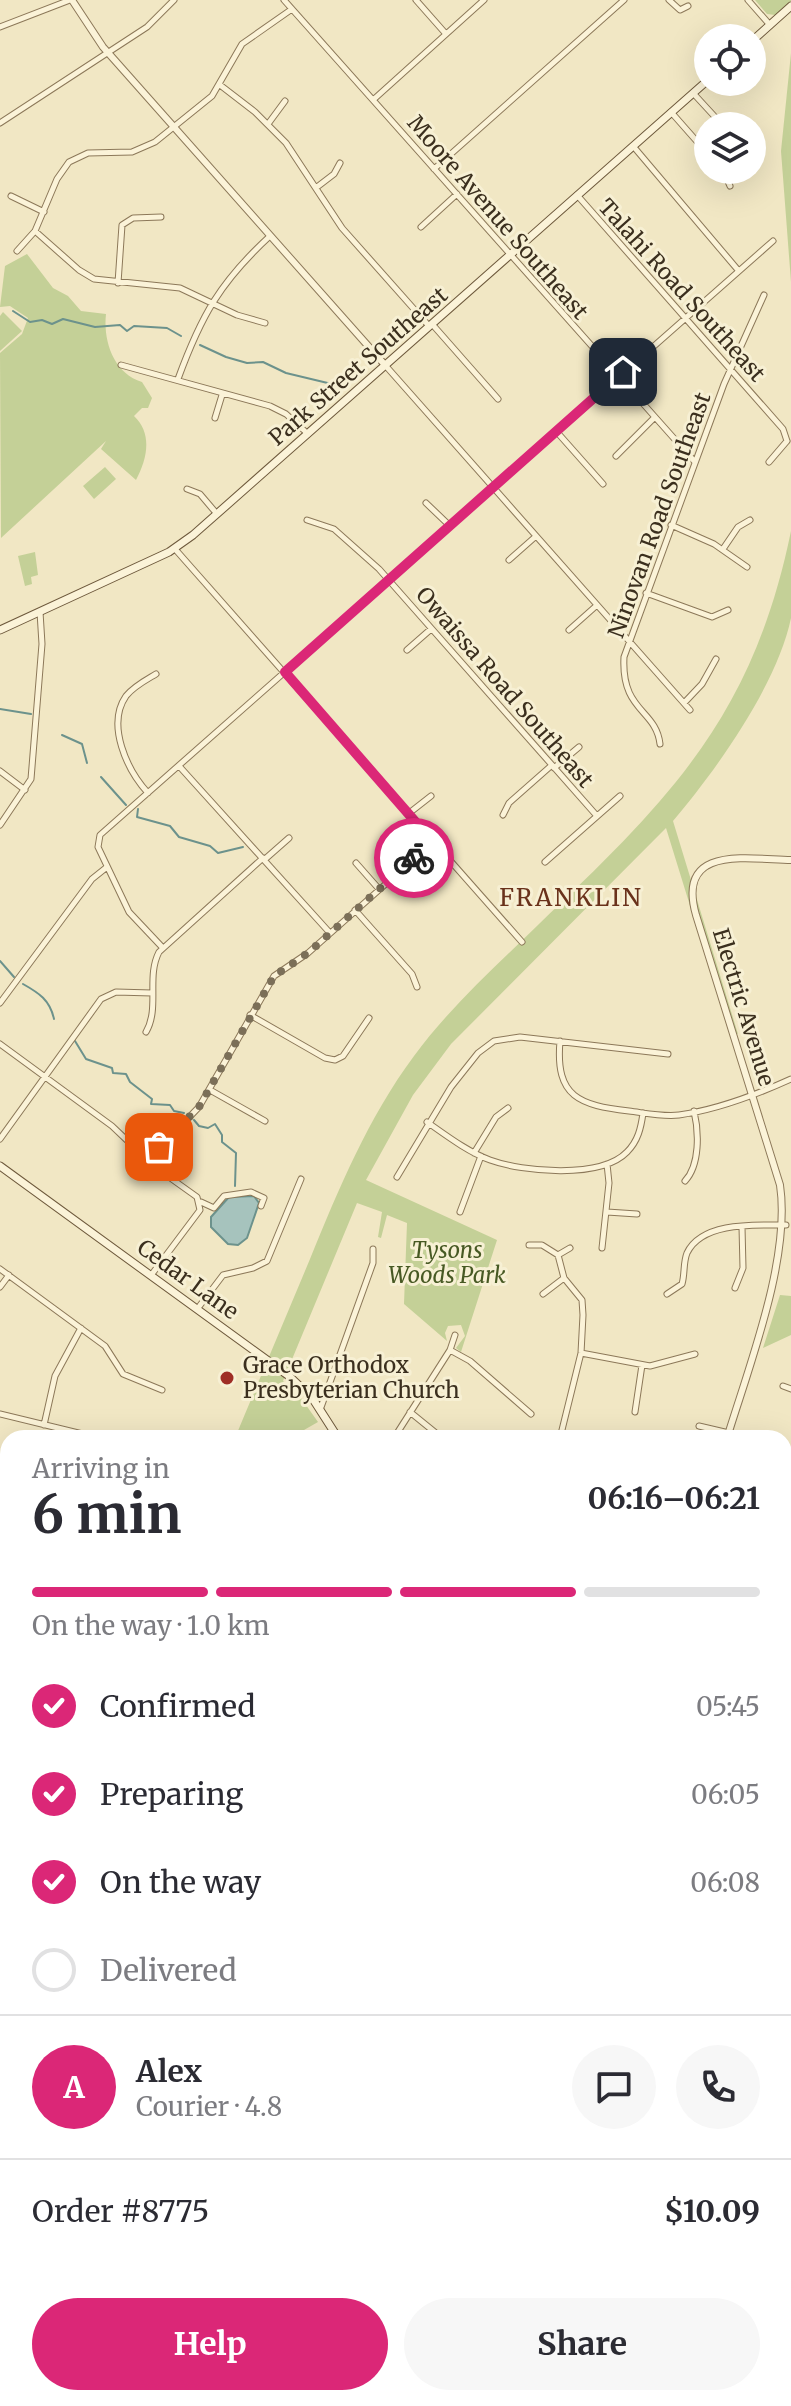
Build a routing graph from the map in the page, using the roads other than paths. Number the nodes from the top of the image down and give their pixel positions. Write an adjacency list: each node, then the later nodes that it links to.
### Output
1 (71, 0): 13 (street); 16 (street)
2 (174, 0): 16 (street)
3 (284, 0): 11 (street, Moore Avenue Southeast)
4 (416, 0): 15 (street)
5 (484, 0): 15 (street)
6 (624, 0): 29 (street)
7 (669, 0): 9 (street)
8 (748, 0): 12 (street)
9 (688, 6)
10 (791, 6): 12 (main road)
11 (292, 9): 17 (street); 19 (street, Moore Avenue Southeast)
12 (770, 25): 14 (main road)
13 (0, 27)
14 (766, 29)
15 (446, 34): 19 (street)
16 (108, 53): 23 (street); 25 (street)
17 (220, 85): 24 (street); 25 (street)
18 (693, 93): 21 (main road, Park Street Southeast); 22 (street)
19 (373, 100): 29 (street, Moore Avenue Southeast)
20 (285, 101): 24 (street)
21 (671, 112): 26 (street); 27 (main road, Park Street Southeast)
22 (710, 112)
23 (0, 123)
24 (268, 124): 30 (street)
25 (174, 127): 34 (street); 38 (street)
26 (694, 138)
27 (633, 146): 32 (main road, Park Street Southeast); 42 (street)
28 (340, 163): 30 (street)
29 (434, 169): 31 (street, Moore Avenue Southeast)
30 (317, 187): 48 (street)
31 (457, 194): 36 (street); 41 (street, Moore Avenue Southeast)
32 (577, 195): 41 (main road, Park Street Southeast); 46 (street, Talahi Road Southeast)
33 (11, 196): 34 (street)
34 (44, 212): 37 (street)
35 (161, 217): 43 (street)
36 (421, 227)
37 (35, 231): 40 (street); 43 (street)
38 (270, 236): 45 (street); 50 (street)
39 (773, 241): 42 (street)
40 (17, 251)
41 (510, 255): 48 (main road, Park Street Southeast); 52 (street, Moore Avenue Southeast)
42 (738, 270): 46 (street)
43 (118, 283): 45 (street)
44 (764, 295): 51 (street, Ninovan Road Southeast)
45 (210, 302): 47 (street); 53 (street)
46 (684, 317): 51 (street, Talahi Road Southeast); 52 (street)
47 (265, 323)
48 (431, 326): 50 (main road, Park Street Southeast); 55 (street)
49 (121, 365): 53 (street)
50 (385, 365): 59 (main road, Park Street Southeast); 65 (street)
51 (731, 370): 60 (street, Talahi Road Southeast); 62 (street, Ninovan Road Southeast)
52 (618, 377): 57 (street, Moore Avenue Southeast); 58 (street)
53 (178, 379): 54 (street)
54 (222, 395): 56 (street); 59 (street)
55 (498, 399)
56 (215, 418)
57 (654, 418): 61 (street); 62 (street, Moore Avenue Southeast)
58 (556, 431): 64 (street); 65 (street)
59 (308, 434): 68 (main road, Park Street Southeast)
60 (789, 441): 63 (street)
61 (616, 456)
62 (695, 462): 71 (street, Ninovan Road Southeast)
63 (769, 462)
64 (603, 484)
65 (492, 487): 72 (street); 73 (street)
66 (187, 489): 68 (street)
67 (426, 503): 72 (street)
68 (217, 514): 74 (main road, Park Street Southeast)
69 (307, 520): 78 (street, Owaissa Road Southeast)
70 (750, 520): 75 (street)
71 (671, 525): 75 (street); 79 (street, Ninovan Road Southeast)
72 (450, 526): 78 (street)
73 (535, 537): 76 (street); 80 (street)
74 (175, 549): 82 (main road, Park Street Southeast); 89 (street)
75 (723, 549): 77 (street)
76 (509, 560)
77 (747, 567)
78 (388, 579): 83 (street, Owaissa Road Southeast); 89 (street)
79 (646, 593): 81 (street); 86 (street, Ninovan Road Southeast)
80 (596, 606): 85 (street); 86 (street)
81 (728, 610)
82 (39, 611): 84 (main road, Park Street Southeast); 98 (street)
83 (431, 629): 87 (street); 96 (street, Owaissa Road Southeast)
84 (0, 630)
85 (569, 630)
86 (630, 643): 91 (street); 93 (street, Ninovan Road Southeast)
87 (407, 650)
88 (716, 659): 91 (street)
89 (285, 672): 95 (street); 102 (street)
90 (156, 674): 99 (street)
91 (684, 703): 92 (street)
92 (690, 710)
93 (660, 744)
94 (579, 747): 96 (street)
95 (179, 766): 99 (street); 108 (street)
96 (553, 766): 103 (street); 104 (street, Owaissa Road Southeast)
97 (0, 771): 98 (street)
98 (25, 790): 105 (street)
99 (148, 793): 112 (street)
100 (431, 796): 102 (street)
101 (620, 796): 104 (street)
102 (408, 814): 107 (street)
103 (503, 815)
104 (597, 816): 110 (street)
105 (0, 825)
106 (289, 838): 108 (street)
107 (433, 842): 113 (street); 116 (street)
108 (264, 859): 115 (street); 117 (street)
109 (791, 860): 130 (street, Electric Avenue)
110 (545, 862)
111 (356, 863): 113 (street)
112 (107, 867): 117 (street); 120 (street)
113 (379, 889): 114 (street)
114 (355, 910): 115 (street); 118 (street)
115 (330, 933): 121 (street)
116 (522, 942)
117 (162, 947): 119 (street)
118 (417, 987)
119 (152, 993): 123 (street); 127 (street)
120 (0, 1003)
121 (250, 1015): 122 (street); 129 (street)
122 (369, 1018)
123 (146, 1032)
124 (560, 1041): 126 (street); 133 (street); 135 (street)
125 (0, 1044): 127 (street)
126 (668, 1054)
127 (45, 1076): 136 (street); 139 (street)
128 (791, 1079): 130 (street)
129 (210, 1090): 134 (street); 139 (street)
130 (753, 1094): 132 (street); 150 (street, Electric Avenue)
131 (508, 1108): 137 (street)
132 (694, 1111): 133 (street); 144 (street)
133 (643, 1113): 140 (street)
134 (265, 1121)
135 (427, 1122): 137 (street); 142 (street)
136 (0, 1139)
137 (474, 1153): 138 (street)
138 (481, 1156): 140 (street); 147 (street)
139 (148, 1160): 145 (street)
140 (607, 1164): 148 (street)
141 (0, 1166): 158 (main road, Cedar Lane)
142 (397, 1177)
143 (301, 1179): 165 (street)
144 (685, 1181)
145 (200, 1203): 146 (street); 158 (street)
146 (261, 1206)
147 (460, 1212)
148 (607, 1212): 149 (street); 154 (street)
149 (637, 1214)
150 (788, 1225): 151 (street); 188 (street, Electric Avenue)
151 (742, 1227): 162 (street); 164 (street)
152 (529, 1245): 156 (street)
153 (570, 1248): 156 (street)
154 (602, 1248)
155 (373, 1249): 175 (street)
156 (558, 1255): 160 (street)
157 (0, 1269): 159 (street)
158 (152, 1274): 165 (main road, Cedar Lane)
159 (9, 1275): 161 (street); 166 (street)
160 (564, 1278): 163 (street); 169 (street)
161 (0, 1287)
162 (735, 1288)
163 (543, 1294)
164 (667, 1294)
165 (198, 1308): 175 (main road, Cedar Lane)
166 (81, 1328): 174 (street); 180 (street)
167 (455, 1335): 168 (street)
168 (450, 1350): 176 (street); 179 (street)
169 (581, 1353): 171 (street); 186 (street)
170 (695, 1354): 171 (street)
171 (642, 1365): 177 (street)
172 (783, 1386): 173 (street)
173 (791, 1389)
174 (162, 1390)
175 (320, 1410): 183 (main road, Cedar Lane)
176 (410, 1412): 184 (street); 185 (street)
177 (635, 1412)
178 (0, 1414): 180 (street)
179 (531, 1414)
180 (44, 1425): 182 (street)
181 (699, 1426): 187 (street)
182 (65, 1430)
183 (333, 1430)
184 (399, 1430)
185 (432, 1430)
186 (562, 1430)
187 (711, 1430)
188 (730, 1430)

